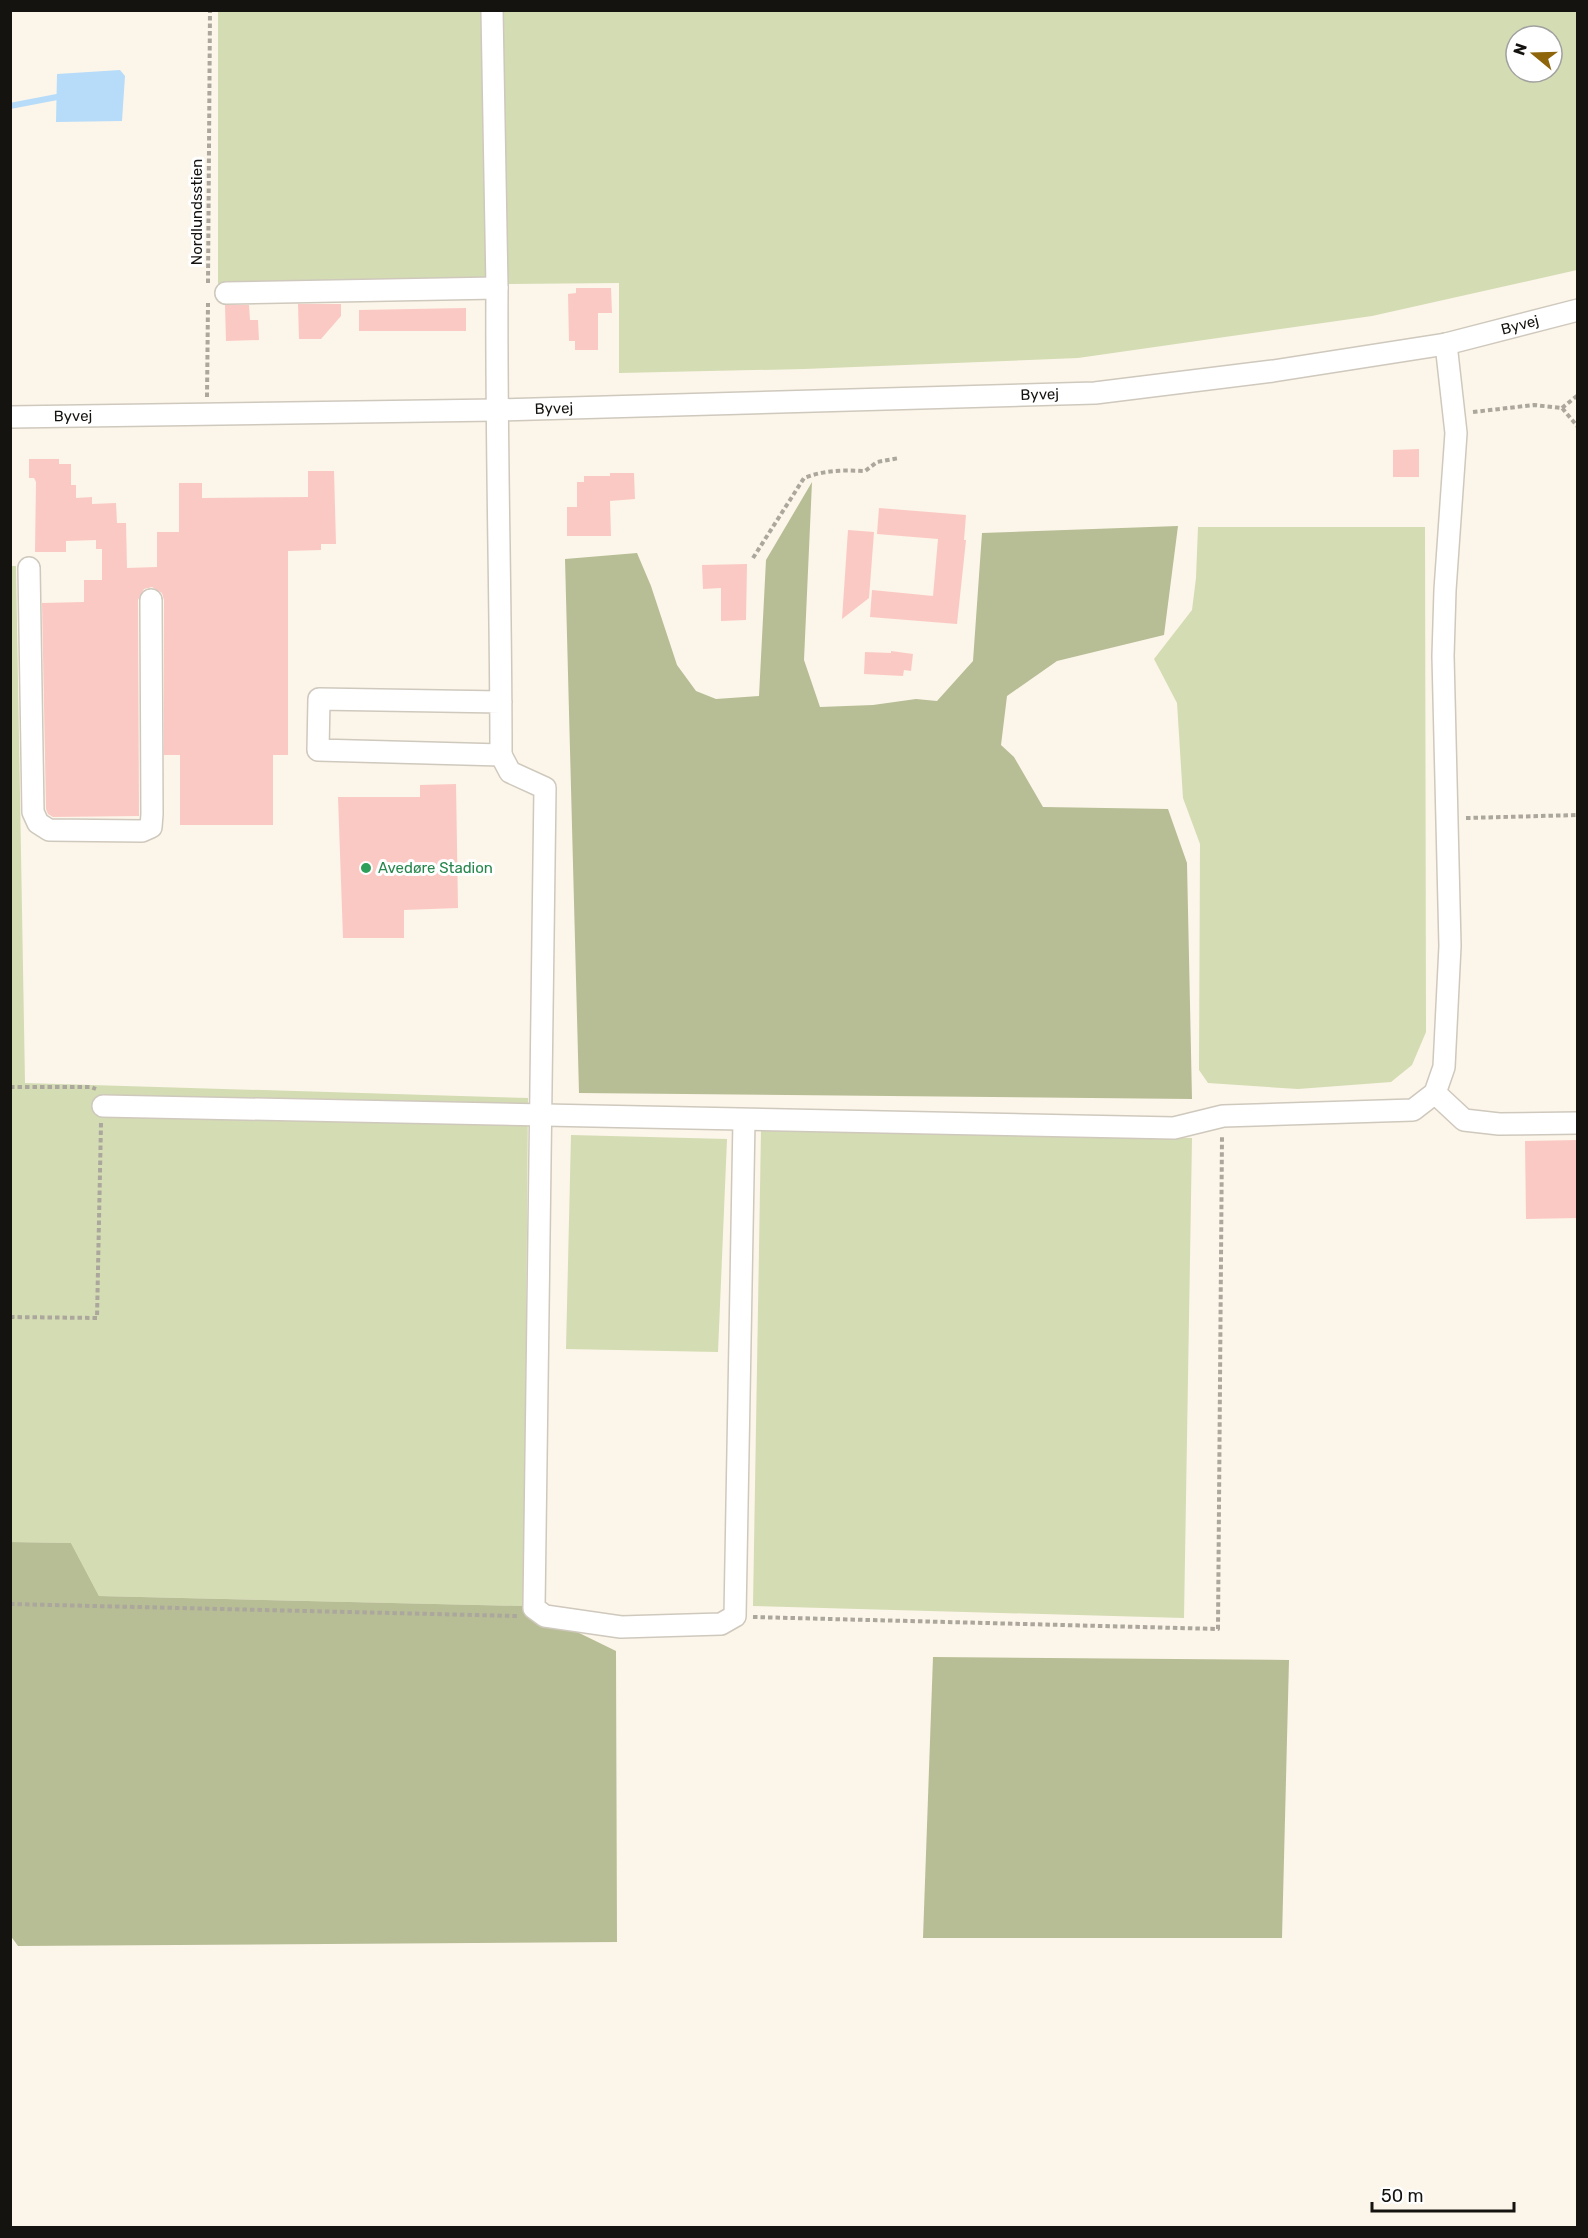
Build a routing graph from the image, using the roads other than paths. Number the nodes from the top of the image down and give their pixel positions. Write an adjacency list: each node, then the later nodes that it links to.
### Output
1 (492, 10): 2 (street)
2 (497, 288): 3 (street); 6 (street)
3 (214, 296)
4 (1578, 310): 5 (street, Byvej)
5 (1446, 344): 6 (street, Byvej); 12 (street)
6 (496, 410): 7 (street, Byvej); 10 (street)
7 (10, 417)
8 (29, 568): 9 (street)
9 (151, 600)
10 (501, 702): 11 (street); 11 (street)
11 (501, 755): 14 (street)
12 (1434, 1093): 15 (street); 16 (street)
13 (103, 1106): 14 (street)
14 (541, 1116): 15 (street); 15 (street)
15 (744, 1120)
16 (1578, 1123)

